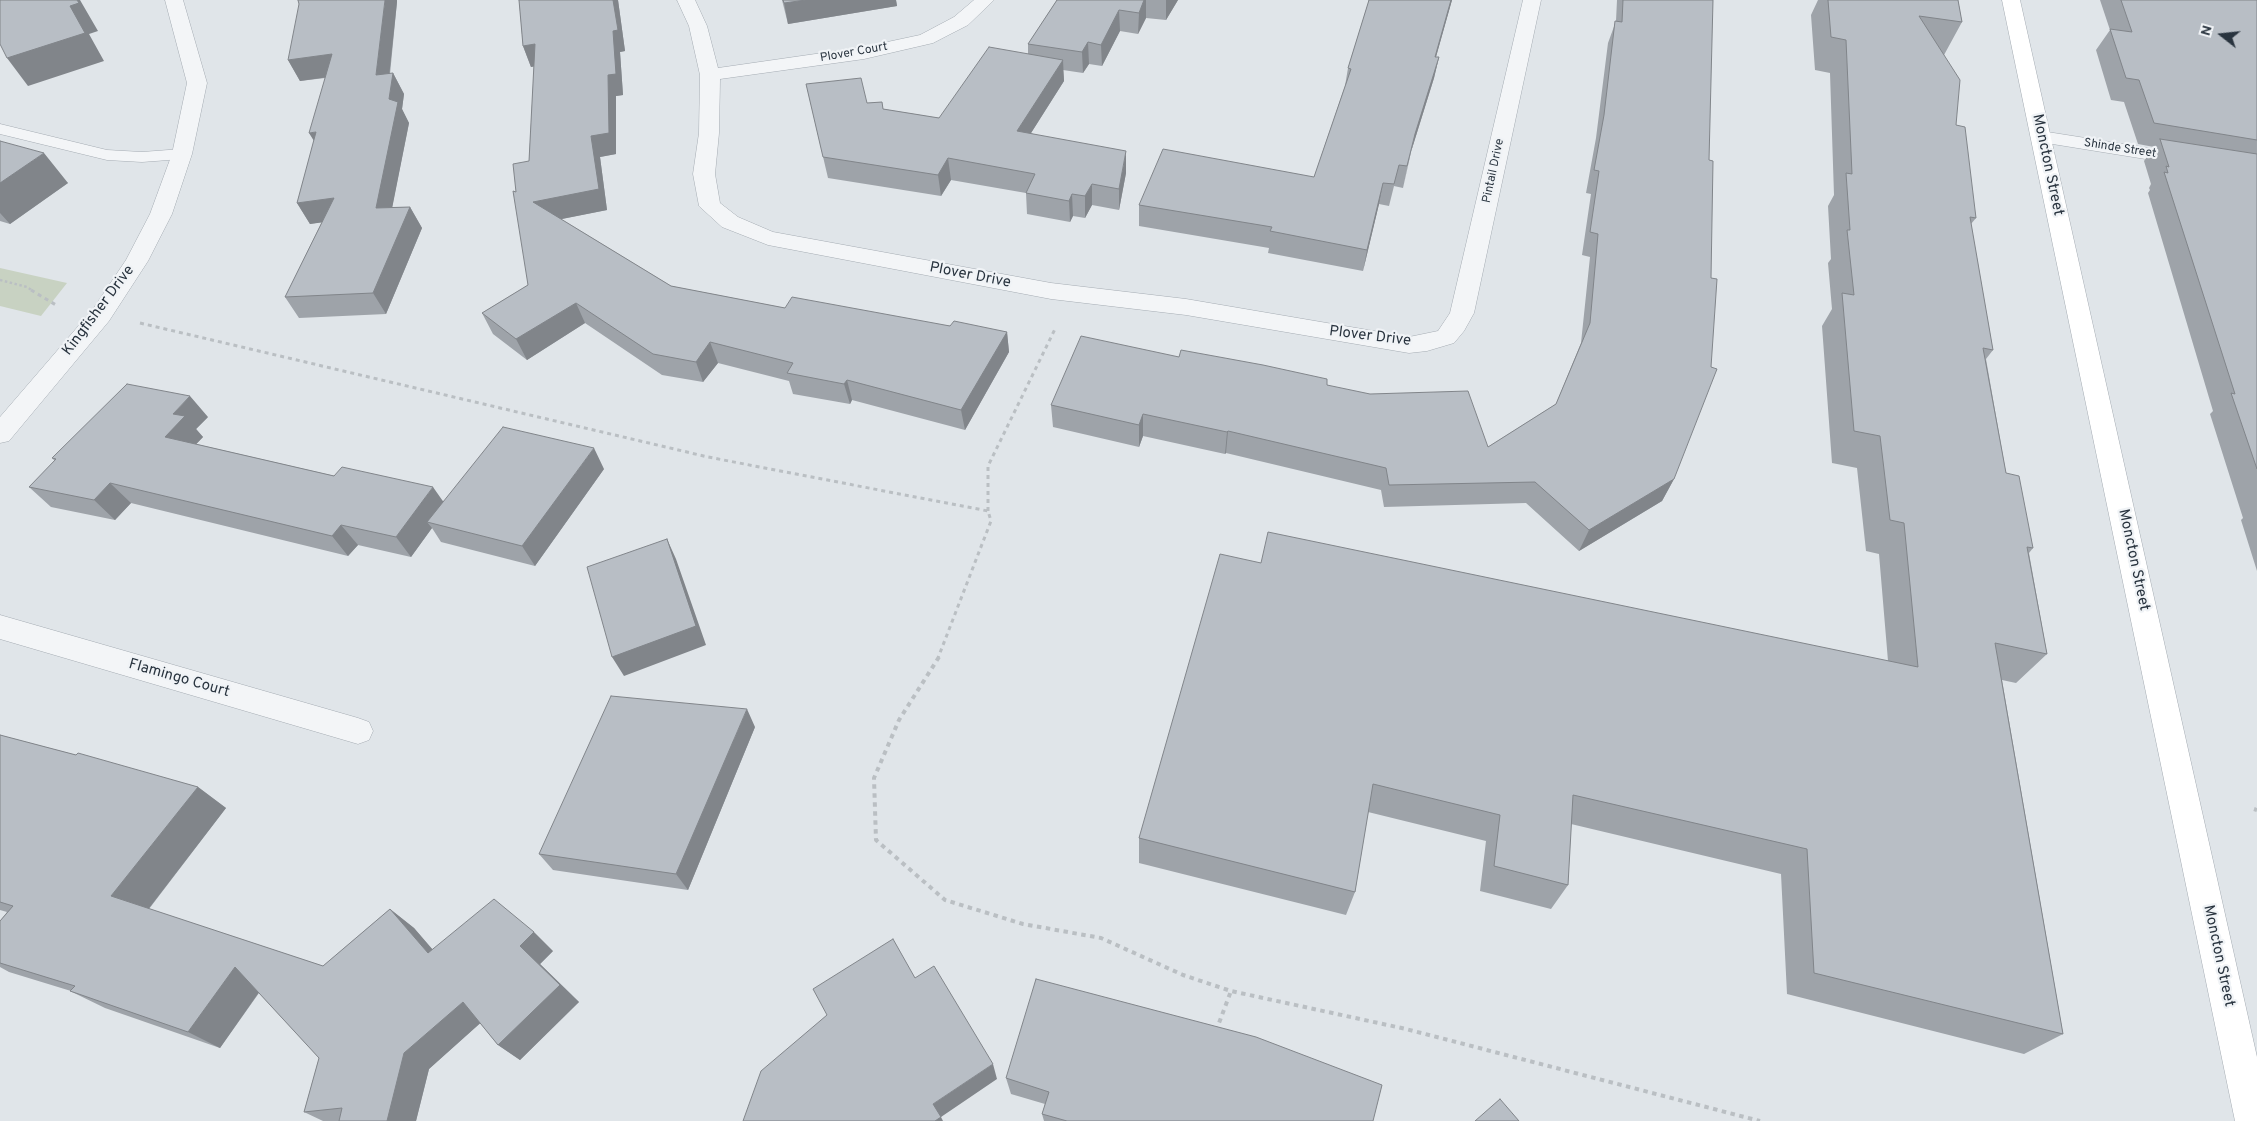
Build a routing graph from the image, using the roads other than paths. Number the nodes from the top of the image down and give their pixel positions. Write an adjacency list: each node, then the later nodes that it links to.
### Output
1 (174, 0): 9 (street, Kingfisher Drive)
2 (686, 0): 6 (street, Plover Drive)
3 (984, 0): 6 (street, Plover Court)
4 (1532, 0): 11 (street, Pintail Drive)
5 (2011, 0): 8 (street, Moncton Street)
6 (710, 74): 11 (street, Plover Drive)
7 (0, 128): 9 (lane)
8 (2041, 137): 10 (street, Shinde Street); 15 (street, Moncton Street)
9 (182, 154): 12 (street, Kingfisher Drive)
10 (2257, 171)
11 (1446, 337)
12 (0, 434)
13 (0, 627): 14 (street, Flamingo Court)
14 (358, 731)
15 (2254, 1121)

